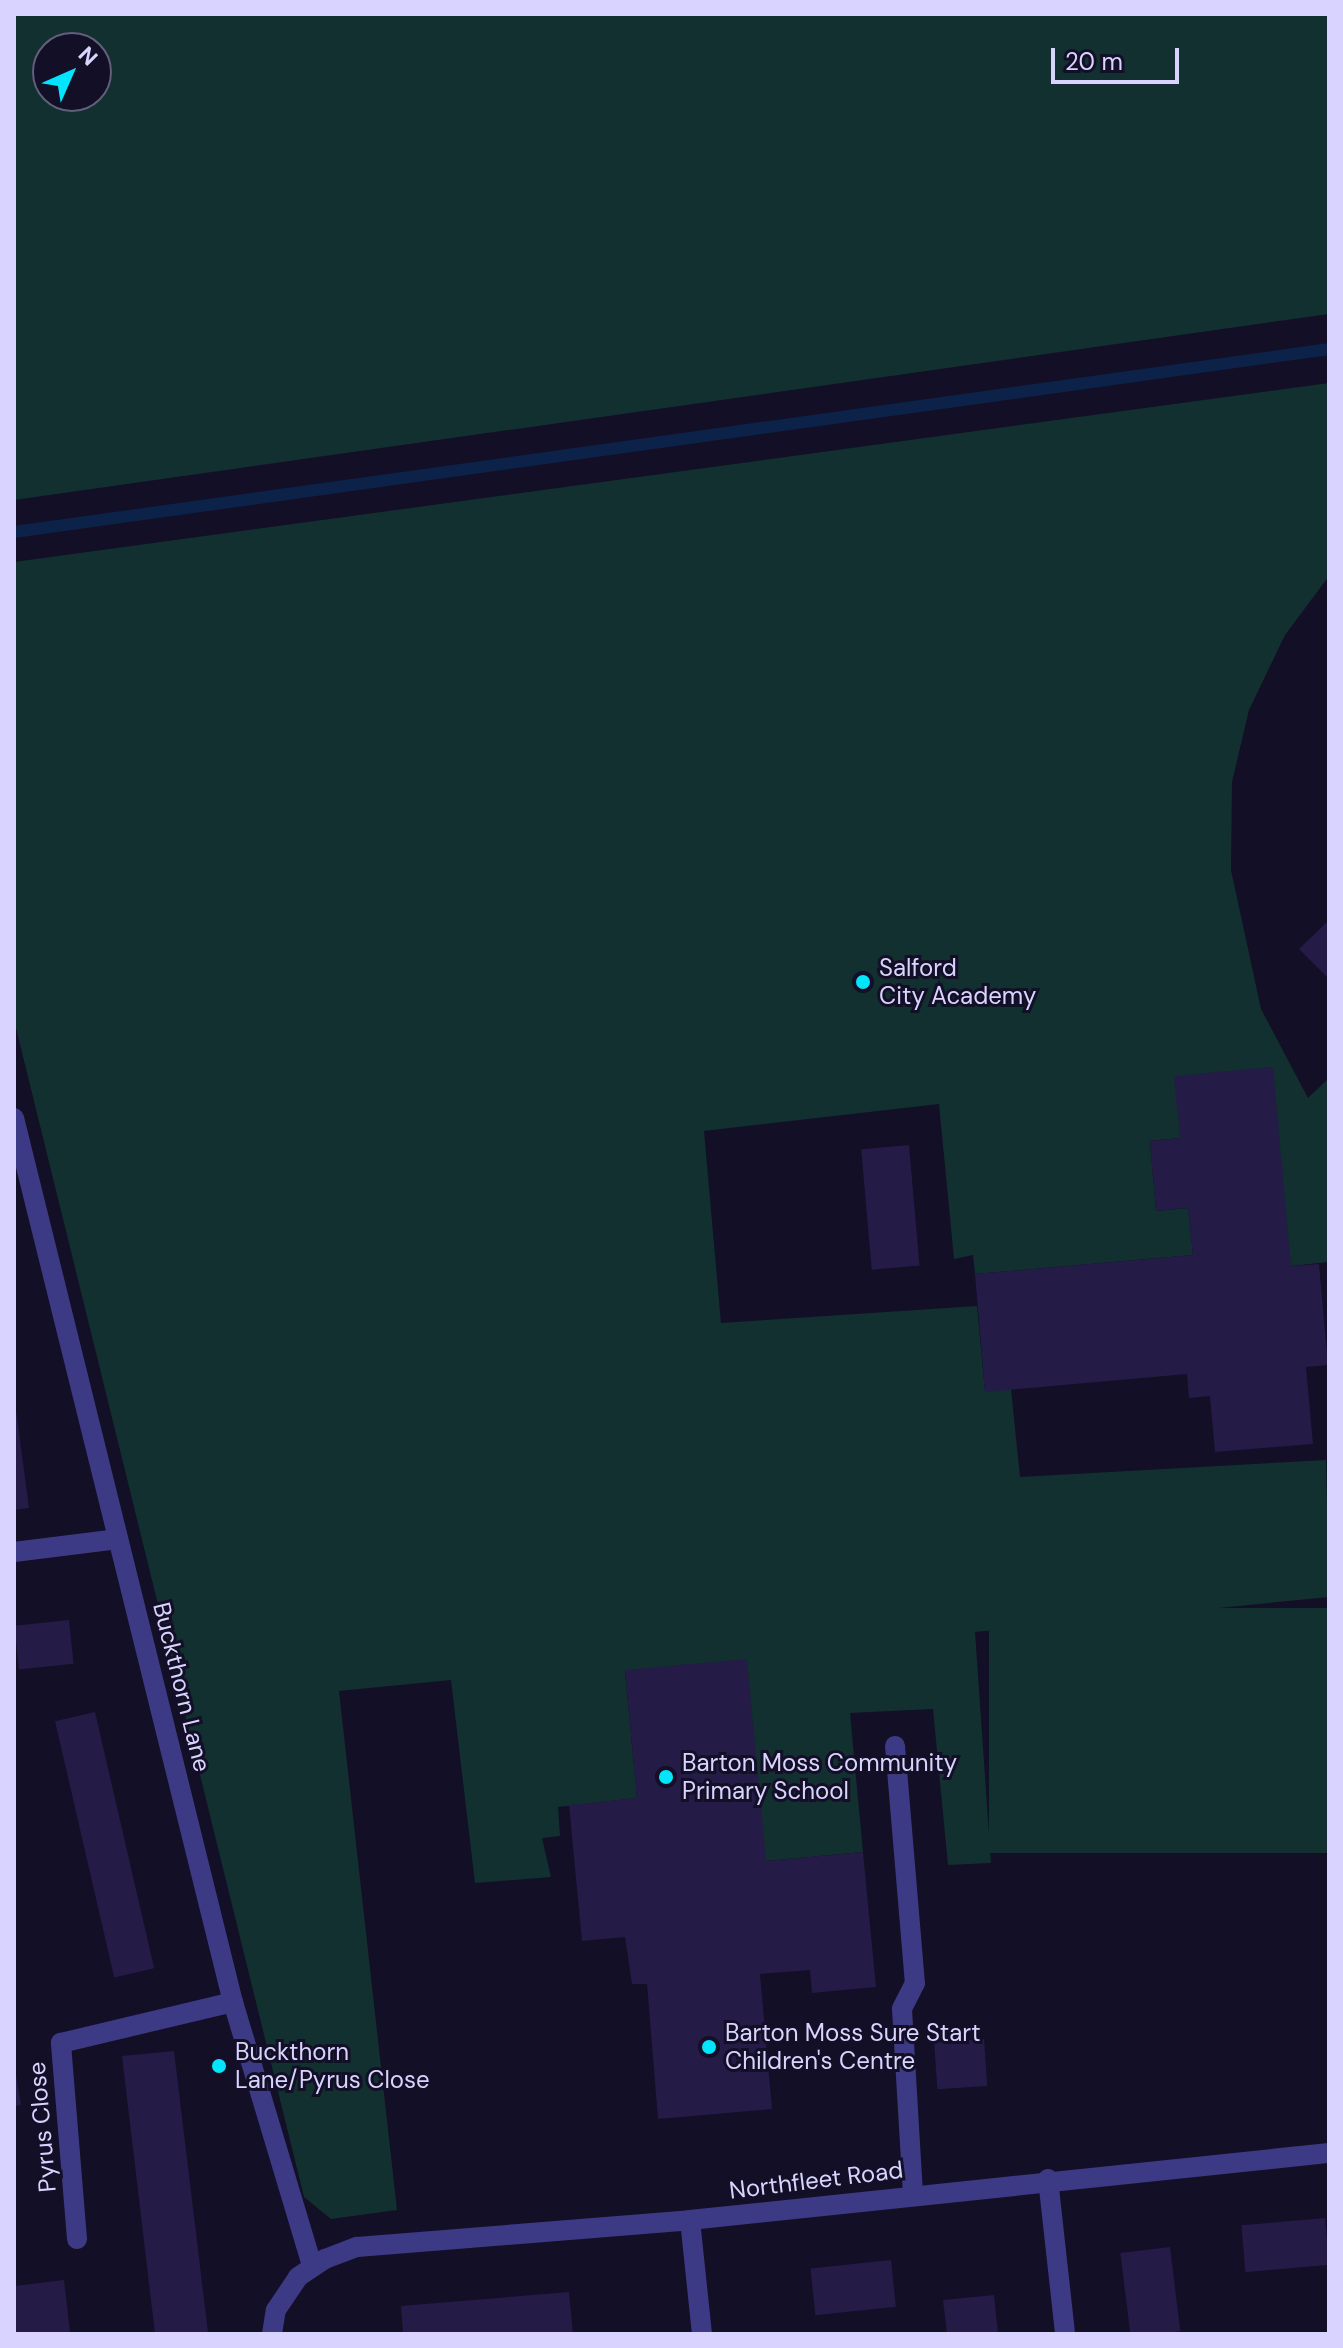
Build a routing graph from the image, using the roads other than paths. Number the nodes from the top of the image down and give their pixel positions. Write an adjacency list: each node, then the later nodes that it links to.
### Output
1 (14, 1118): 2 (street, Buckthorn Lane)
2 (118, 1539): 3 (street); 5 (street, Buckthorn Lane)
3 (14, 1552)
4 (895, 1746): 8 (street)
5 (233, 2002): 10 (street, Pyrus Close); 11 (street, Buckthorn Lane)
6 (1329, 2153): 7 (street, Northfleet Road)
7 (1048, 2179): 8 (street, Northfleet Road); 14 (street)
8 (913, 2195): 9 (street, Northfleet Road)
9 (690, 2220): 11 (street, Northfleet Road); 13 (street)
10 (77, 2239)
11 (312, 2266): 12 (street)
12 (272, 2334)
13 (702, 2334)
14 (1065, 2334)

